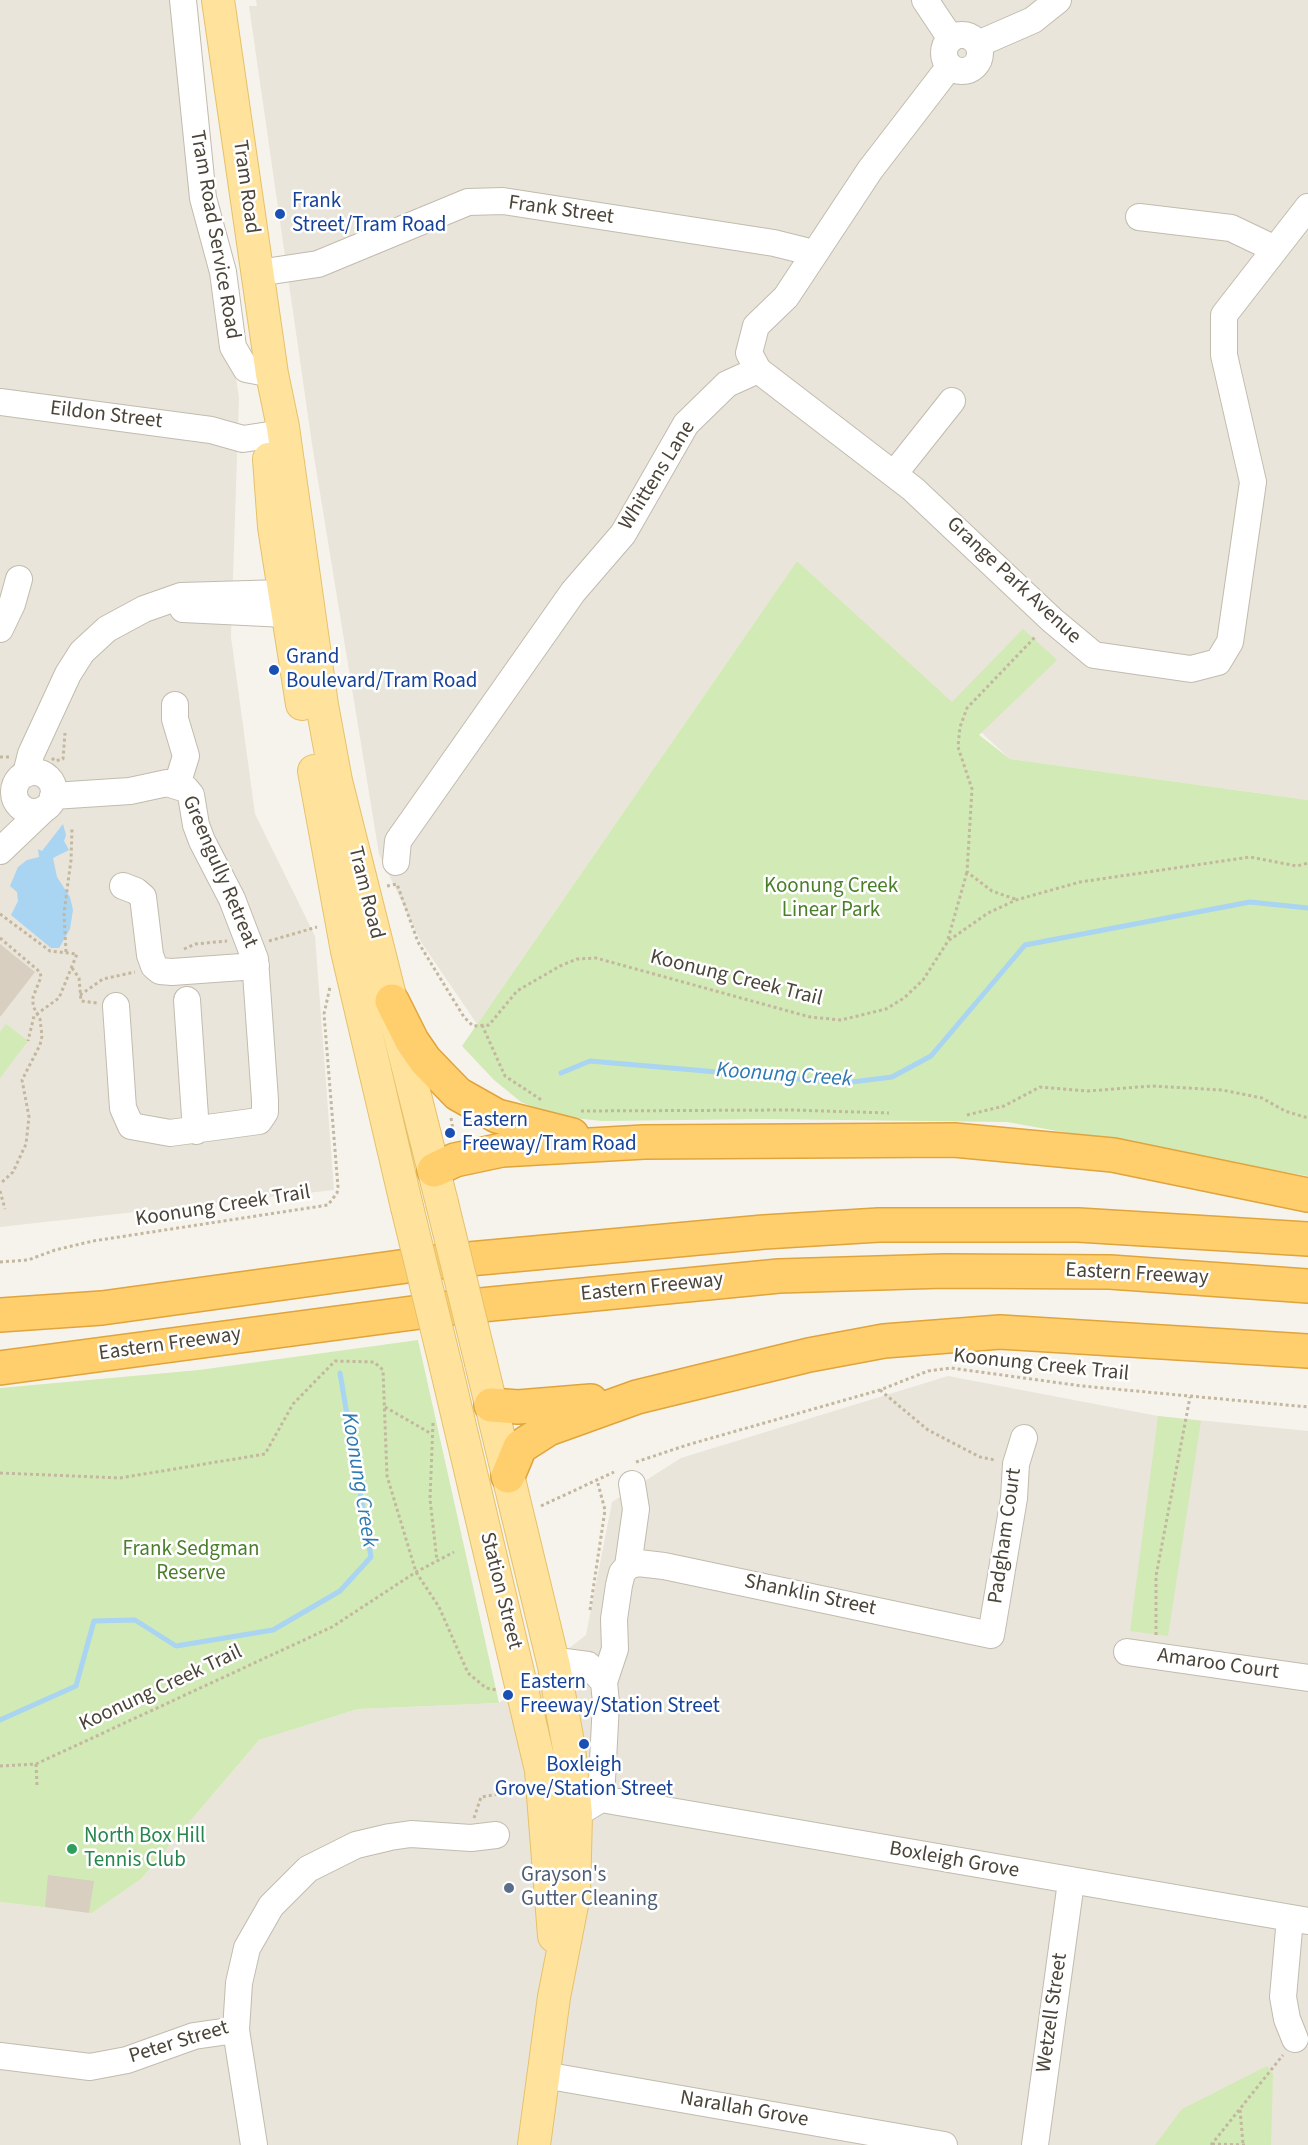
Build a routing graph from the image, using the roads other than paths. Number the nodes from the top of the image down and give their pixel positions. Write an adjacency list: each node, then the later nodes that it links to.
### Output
1 (183, 0): 14 (street, Tram Road Service Road)
2 (218, 0): 12 (main road, Tram Road)
3 (925, 0): 5 (street)
4 (1058, 0): 6 (street)
5 (951, 39): 6 (street); 7 (street)
6 (978, 44): 7 (street)
7 (950, 66): 11 (street)
8 (1308, 207): 10 (street, Grange Park Avenue)
9 (1139, 217): 10 (street)
10 (1275, 249): 18 (street, Grange Park Avenue)
11 (814, 253): 12 (street, Frank Street); 13 (street)
12 (259, 281): 14 (main road, Tram Road)
13 (758, 370): 18 (street, Grange Park Avenue); 27 (street, Whittens Lane)
14 (272, 375): 17 (main road, Tram Road)
15 (952, 401): 18 (street)
16 (0, 402): 17 (street, Eildon Street)
17 (274, 428): 20 (main road, Tram Road)
18 (894, 474)
19 (19, 579): 21 (street)
20 (293, 604): 23 (street); 33 (main road, Tram Road); 39 (main road, Tram Road)
21 (0, 629)
22 (175, 705): 25 (street)
23 (61, 716): 24 (street); 26 (street)
24 (13, 783): 26 (street); 26 (street); 28 (street)
25 (177, 785): 26 (street, Greengully Retreat); 31 (street, Greengully Retreat)
26 (49, 796): 29 (street)
27 (393, 843)
28 (0, 846)
29 (0, 851)
30 (123, 886): 31 (street)
31 (256, 966): 35 (street, Greengully Retreat)
32 (187, 1000): 35 (street)
33 (392, 1000): 36 (highway); 37 (main road, Tram Road)
34 (116, 1006): 35 (street, Greengully Retreat)
35 (196, 1131)
36 (644, 1142): 37 (highway); 38 (highway)
37 (435, 1170): 39 (main road); 47 (main road, Tram Road, bridge)
38 (1308, 1195)
39 (407, 1207): 44 (main road, Tram Road, bridge)
40 (1308, 1239): 42 (highway)
41 (1308, 1286): 45 (highway, Eastern Freeway)
42 (0, 1316)
43 (1308, 1351): 46 (highway)
44 (447, 1367): 47 (main road); 57 (main road, Station Street)
45 (0, 1368)
46 (637, 1397): 47 (highway); 50 (highway)
47 (491, 1405): 50 (main road, Station Street)
48 (1024, 1438): 52 (street, Padgham Court)
49 (628, 1473): 51 (street, Station Street)
50 (508, 1476): 54 (main road, Station Street)
51 (628, 1566): 52 (street, Shanklin Street); 55 (street, Station Street)
52 (991, 1635)
53 (1127, 1652): 56 (street, Amaroo Court)
54 (554, 1666): 55 (street); 57 (main road); 58 (main road, Station Street)
55 (596, 1674): 58 (street, Station Street)
56 (1308, 1678)
57 (536, 1785): 58 (main road); 62 (main road, Station Street)
58 (588, 1806): 60 (street, Boxleigh Grove); 62 (main road, Station Street)
59 (496, 1835): 63 (street, Peter Street)
60 (1071, 1882): 61 (street, Boxleigh Grove); 70 (street, Wetzell Street)
61 (1299, 1920): 64 (street)
62 (554, 1997): 66 (main road, Station Street)
63 (236, 2030): 65 (street, Peter Street); 67 (street)
64 (1295, 2039)
65 (0, 2056)
66 (544, 2076): 68 (main road, Station Street); 69 (street, Narallah Grove)
67 (254, 2145)
68 (534, 2145)
69 (944, 2145)
70 (1035, 2145)

